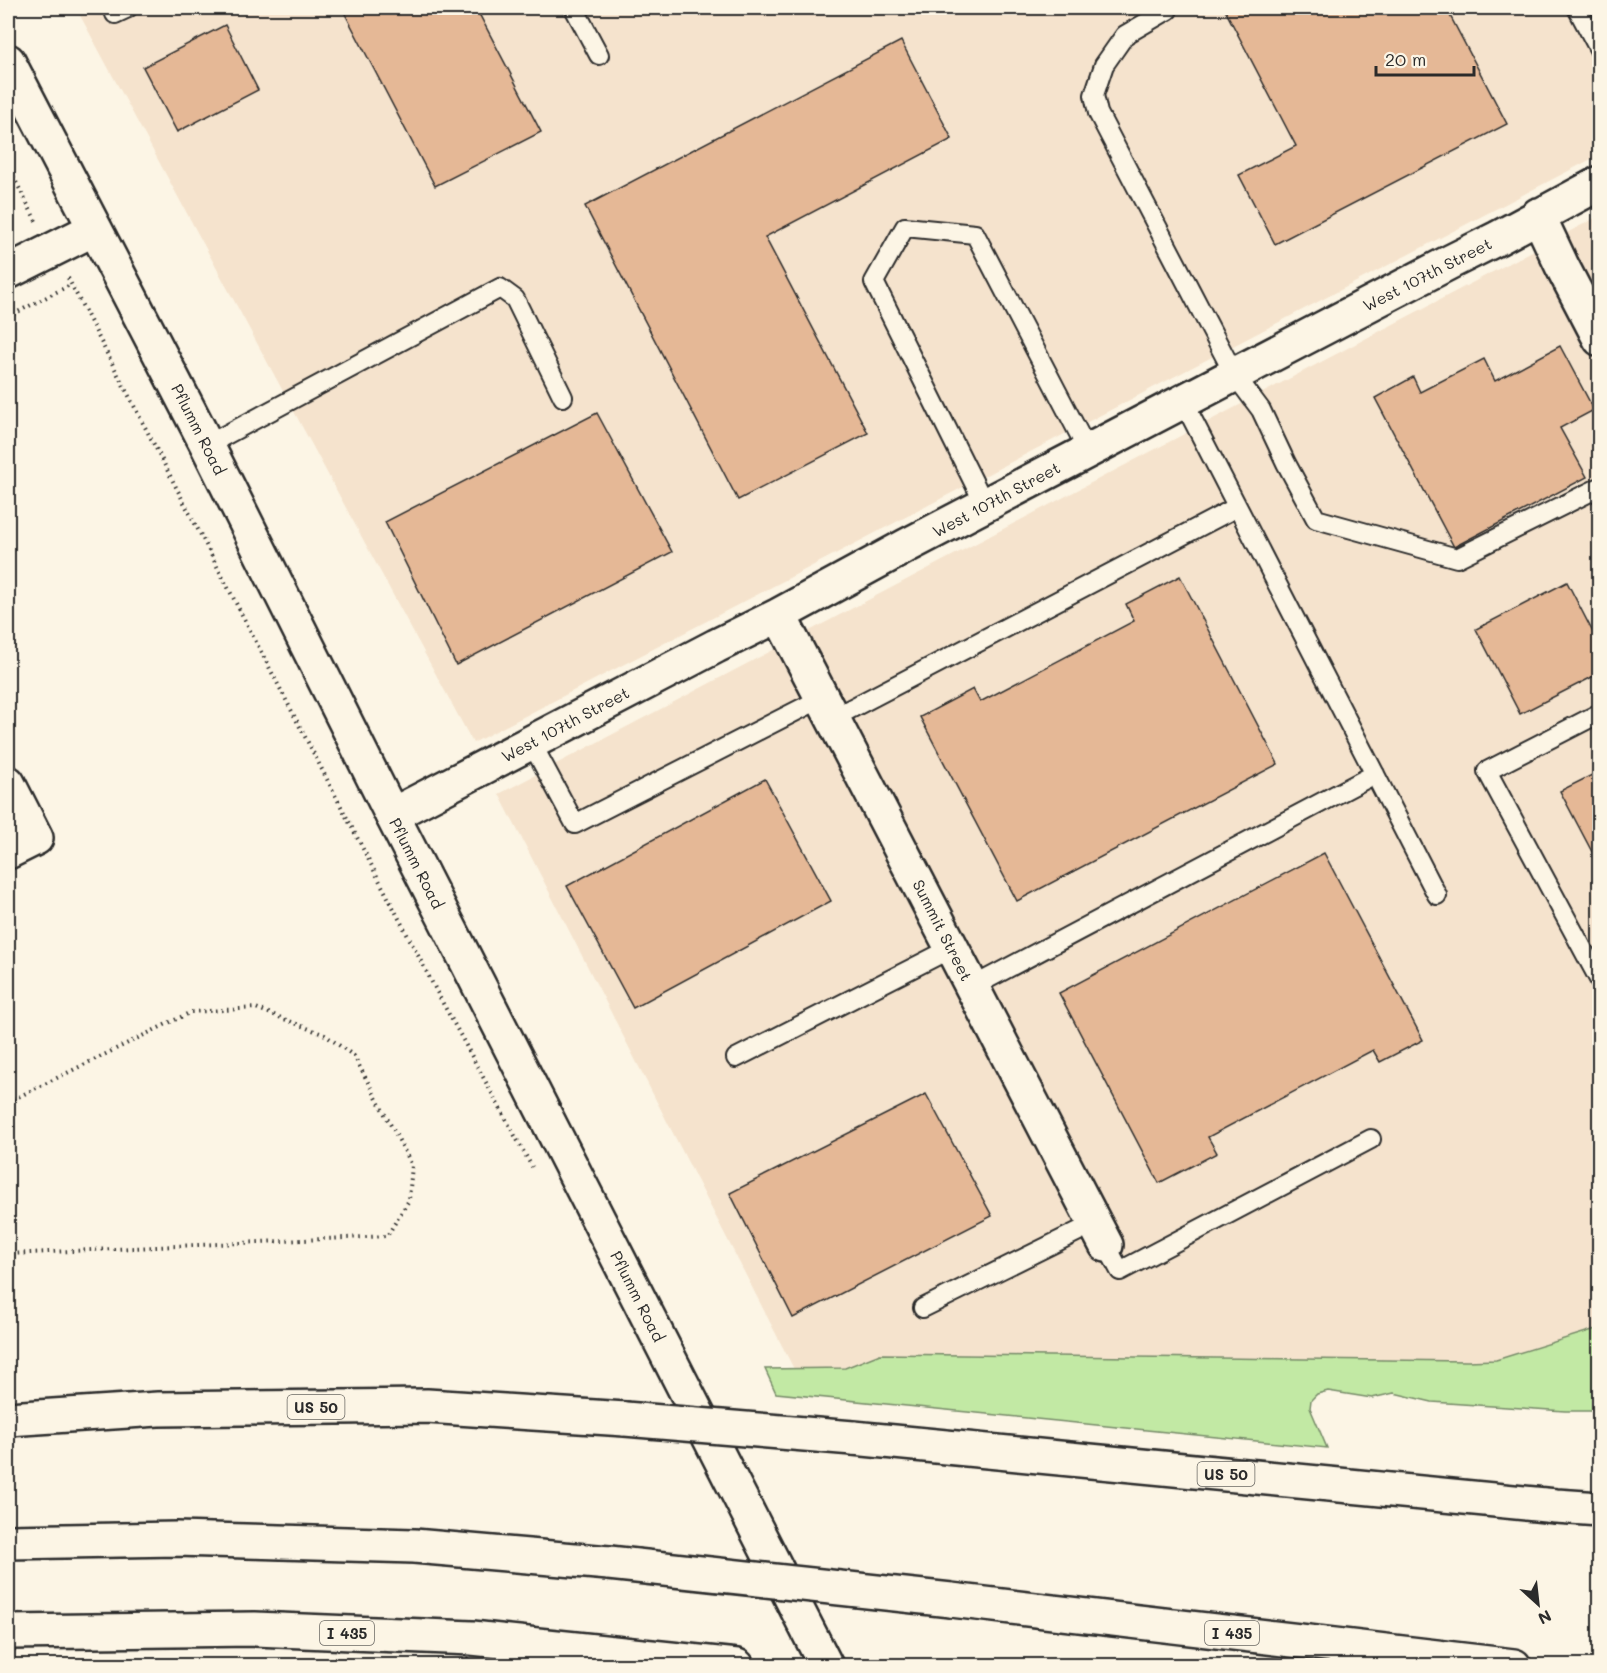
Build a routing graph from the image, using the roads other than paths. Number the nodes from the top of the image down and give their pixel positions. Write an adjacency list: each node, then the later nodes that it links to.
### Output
1 (574, 8): 5 (lane)
2 (1577, 8): 4 (lane)
3 (1168, 10): 12 (lane)
4 (1599, 51)
5 (598, 55)
6 (8, 61): 9 (main road, Pflumm Road)
7 (1599, 183): 8 (main road, West 107th Street)
8 (1538, 215): 11 (main road); 12 (main road, West 107th Street)
9 (94, 229): 10 (main road); 15 (main road, Pflumm Road)
10 (8, 272)
11 (1599, 339)
12 (1234, 374): 14 (main road, West 107th Street); 17 (lane)
13 (563, 397): 15 (lane)
14 (1183, 401): 16 (main road, West 107th Street); 19 (lane)
15 (207, 445): 26 (main road, Pflumm Road)
16 (1088, 451): 18 (main road, West 107th Street); 18 (lane)
17 (1599, 488)
18 (985, 505): 20 (main road, West 107th Street)
19 (1237, 507): 21 (lane); 24 (lane)
20 (779, 615): 21 (main road, Summit Street); 23 (main road, West 107th Street)
21 (828, 708): 23 (lane); 29 (main road, Summit Street)
22 (1599, 713): 30 (lane)
23 (531, 742): 26 (main road, West 107th Street)
24 (1375, 774): 28 (lane); 31 (lane)
25 (8, 783): 27 (main road)
26 (392, 815): 41 (main road, Pflumm Road)
27 (8, 852)
28 (1437, 895)
29 (952, 948): 31 (main road, Summit Street); 32 (lane)
30 (1599, 981)
31 (972, 987): 34 (main road, Summit Street)
32 (736, 1058)
33 (1371, 1139): 34 (lane)
34 (1100, 1234): 35 (lane)
35 (923, 1308)
36 (8, 1419): 37 (main road, US 50, bridge)
37 (1599, 1509)
38 (8, 1542): 42 (main road, I 435, bridge)
39 (8, 1632): 40 (main road, I 435)
40 (737, 1665)
41 (826, 1665)
42 (1514, 1665)

